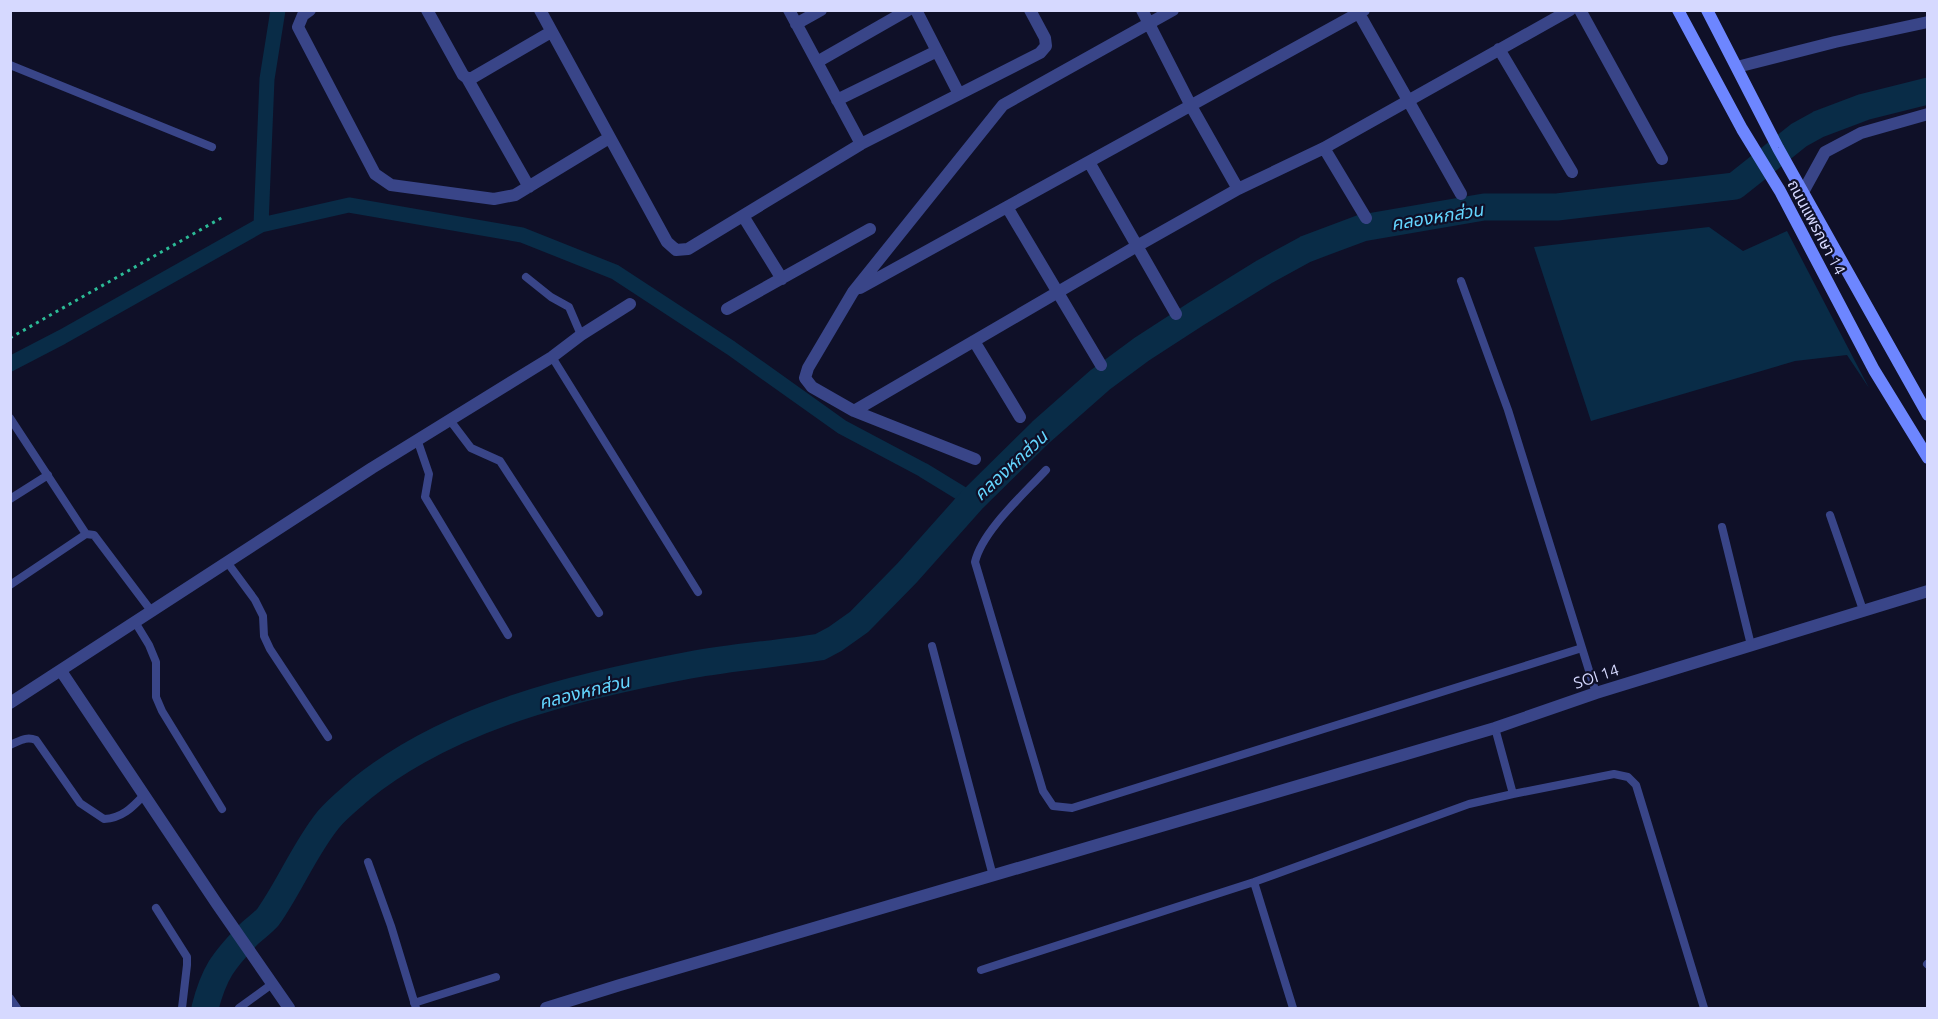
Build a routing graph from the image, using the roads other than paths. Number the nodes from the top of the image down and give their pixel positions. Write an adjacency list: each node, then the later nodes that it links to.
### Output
1 (310, 10): 38 (street)
2 (427, 10): 25 (street)
3 (540, 10): 19 (street)
4 (789, 10): 17 (street)
5 (820, 10): 17 (street)
6 (908, 10): 22 (street)
7 (916, 10): 21 (street)
8 (1030, 10): 26 (street)
9 (1142, 10): 18 (street)
10 (1173, 10): 18 (street)
11 (1570, 10): 20 (street)
12 (1580, 10): 35 (street)
13 (1678, 10): 65 (main road, ถนนแพรกษา 14)
14 (1707, 10): 24 (main road, ถนนแพรกษา 14)
15 (1360, 11): 28 (street); 29 (street)
16 (1928, 21): 24 (street)
17 (796, 24): 22 (street)
18 (1149, 24): 29 (street); 50 (street)
19 (551, 32): 25 (street); 31 (street)
20 (1499, 50): 28 (street); 37 (street)
21 (937, 51): 26 (street); 27 (street)
22 (817, 62): 27 (street)
23 (10, 65): 33 (lane)
24 (1737, 67): 40 (main road, ถนนแพรกษา 14)
25 (468, 78): 38 (street)
26 (960, 94): 32 (street)
27 (837, 100): 32 (street)
28 (1410, 101): 34 (street); 41 (street)
29 (1191, 106): 36 (street); 39 (street)
30 (1928, 114): 40 (street)
31 (609, 138): 38 (street); 43 (street)
32 (861, 144): 43 (street)
33 (212, 147)
34 (1324, 148): 39 (street); 44 (street)
35 (1662, 159)
36 (1089, 162): 42 (street); 46 (street)
37 (1572, 172)
38 (529, 187)
39 (1238, 189): 46 (street)
40 (1803, 192): 60 (main road, ถนนแพรกษา 14)
41 (1461, 194)
42 (1007, 207): 50 (street); 51 (street)
43 (743, 216): 48 (street)
44 (1366, 219)
45 (870, 229): 48 (street)
46 (1137, 246): 51 (street); 54 (street)
47 (526, 277): 55 (lane)
48 (782, 279): 53 (street)
49 (1461, 281): 84 (lane)
50 (854, 292): 59 (street)
51 (1057, 292): 56 (street); 58 (street)
52 (630, 304): 55 (street)
53 (727, 309)
54 (1176, 314)
55 (581, 335): 57 (street)
56 (974, 341): 59 (street); 61 (street)
57 (552, 357): 63 (street); 76 (lane)
58 (1101, 365)
59 (854, 411): 66 (street)
60 (1928, 415)
61 (1020, 417)
62 (10, 418): 68 (lane)
63 (449, 419): 64 (street); 79 (lane)
64 (417, 440): 73 (street); 81 (lane)
65 (1928, 458)
66 (975, 459)
67 (1046, 470): 84 (lane)
68 (48, 475): 69 (lane); 72 (lane)
69 (10, 499)
70 (1830, 515): 77 (lane)
71 (1722, 527): 82 (lane)
72 (86, 534): 74 (lane); 78 (lane)
73 (227, 562): 78 (street); 89 (lane)
74 (10, 585)
75 (1928, 591): 77 (street, SOI 14)
76 (698, 592)
77 (1863, 610): 82 (street, SOI 14)
78 (152, 612): 80 (street)
79 (599, 614)
80 (135, 622): 85 (street); 93 (lane)
81 (508, 635)
82 (1750, 645): 86 (street, SOI 14)
83 (933, 646): 95 (lane)
84 (1582, 648): 86 (lane)
85 (61, 671): 87 (street); 92 (street)
86 (1596, 693): 88 (street, SOI 14)
87 (10, 703)
88 (1495, 728): 91 (lane); 95 (street, SOI 14)
89 (328, 737)
90 (10, 745): 92 (lane)
91 (1513, 794): 96 (lane); 109 (lane)
92 (144, 795): 100 (street)
93 (222, 809)
94 (368, 862): 102 (lane)
95 (993, 876): 107 (street, SOI 14)
96 (1254, 882): 98 (lane); 108 (lane)
97 (156, 908): 104 (lane)
98 (981, 970)
99 (496, 977): 102 (lane)
100 (269, 981): 105 (lane); 106 (street)
101 (10, 998): 103 (lane)
102 (415, 1006)
103 (17, 1008)
104 (182, 1008)
105 (239, 1008)
106 (290, 1008)
107 (546, 1008)
108 (1293, 1008)
109 (1704, 1008)

